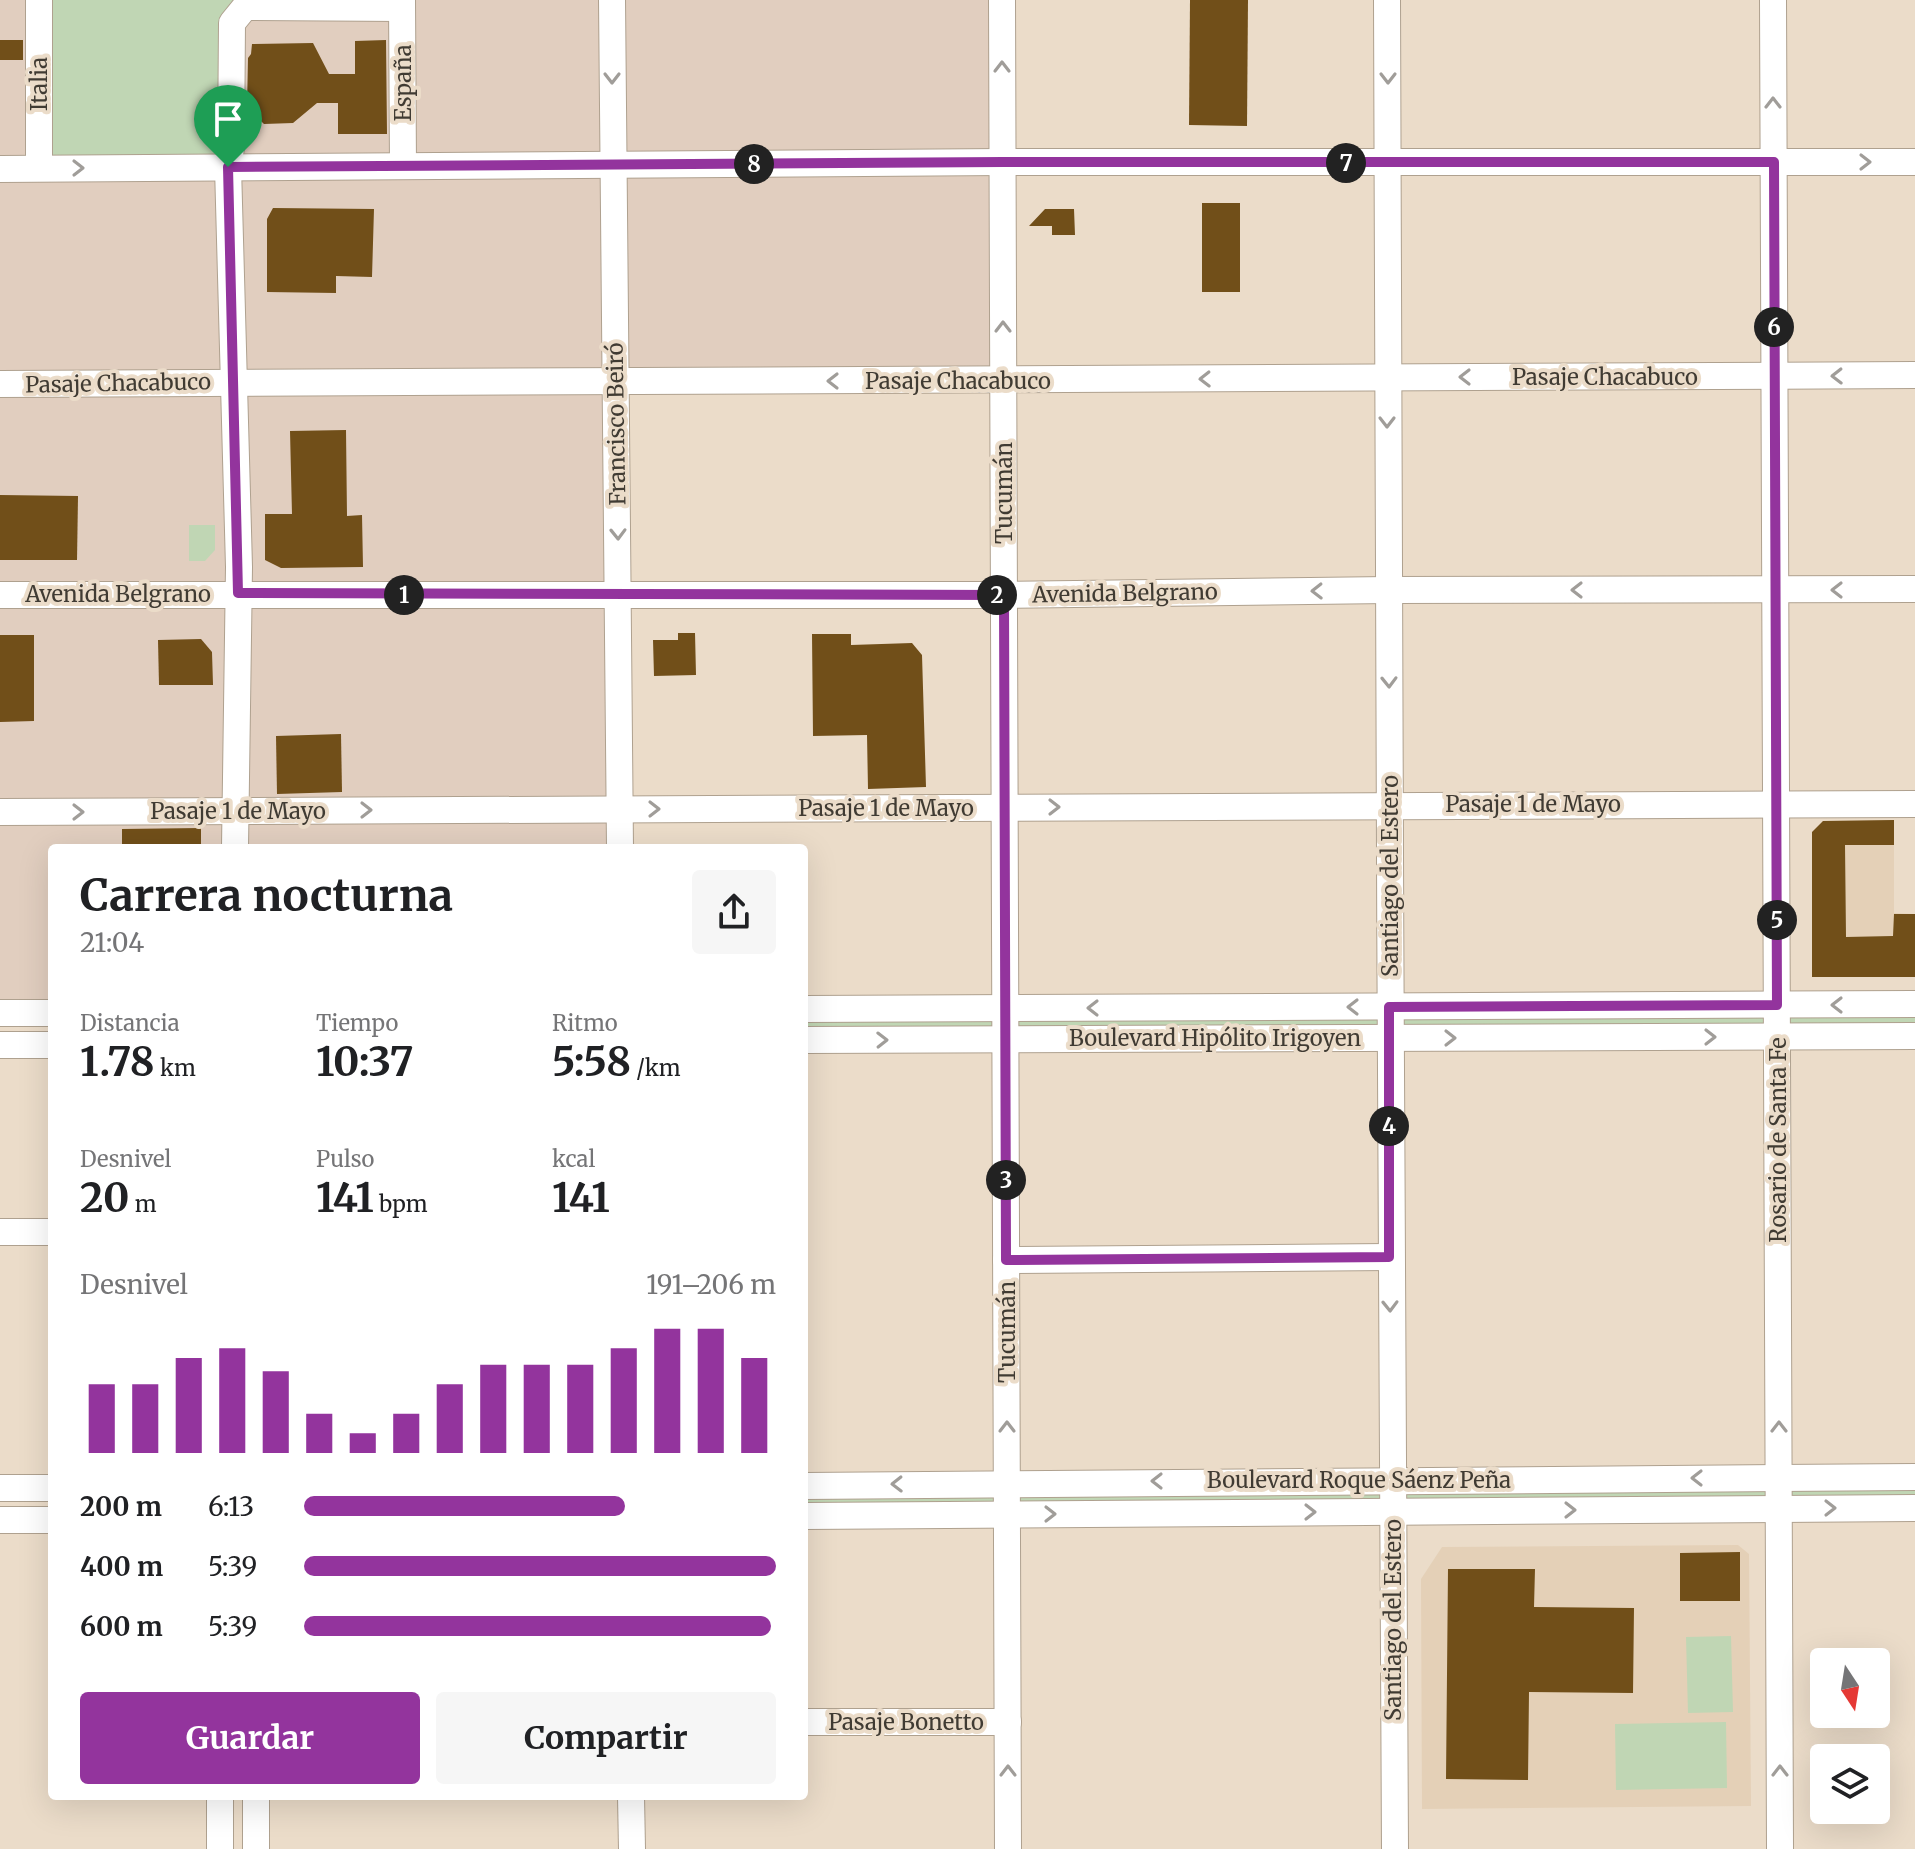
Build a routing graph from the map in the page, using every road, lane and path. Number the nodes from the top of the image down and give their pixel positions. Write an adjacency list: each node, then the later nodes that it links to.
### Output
1 (39, 0): 14 (street, Italia)
2 (612, 0): 11 (street, Francisco Beiró, one-way to 11)
3 (1002, 0): 7 (street, Tucumán, one-way to 3)
4 (1387, 0): 10 (street, Santiago del Estero, one-way to 10)
5 (1773, 0): 8 (street, Rosario de Santa Fe, one-way to 5)
6 (402, 4): 12 (street, España); 13 (street)
7 (1003, 162): 10 (street); 11 (street); 19 (street, Tucumán, one-way to 7)
8 (1774, 162): 9 (street, one-way to 9); 10 (street); 17 (street, Rosario de Santa Fe)
9 (1915, 162)
10 (1388, 163): 18 (street, Santiago del Estero)
11 (612, 165): 12 (street); 21 (street, Francisco Beiró)
12 (403, 166): 13 (street)
13 (228, 167): 14 (street, one-way to 13); 20 (street)
14 (39, 168): 15 (street)
15 (0, 169)
16 (1915, 375): 17 (street, Pasaje Chacabuco, one-way to 17)
17 (1774, 376): 18 (street, Pasaje Chacabuco, one-way to 18); 25 (street, Rosario de Santa Fe)
18 (1386, 377): 19 (street, Pasaje Chacabuco, one-way to 19); 24 (street, Santiago del Estero, one-way to 24)
19 (1003, 381): 21 (street, Pasaje Chacabuco, one-way to 21); 29 (street, Tucumán)
20 (235, 382): 21 (street, Pasaje Chacabuco); 22 (street, Pasaje Chacabuco); 26 (street)
21 (615, 382): 28 (street, Francisco Beiró, one-way to 28)
22 (0, 384)
23 (1915, 589): 25 (street, Avenida Belgrano, one-way to 25)
24 (1388, 590): 25 (street, Avenida Belgrano, one-way to 24); 29 (street, Avenida Belgrano, one-way to 29); 30 (street, Santiago del Estero, one-way to 30)
25 (1775, 590): 31 (street, Rosario de Santa Fe)
26 (238, 593): 27 (street, Avenida Belgrano); 28 (street, Avenida Belgrano); 35 (street)
27 (0, 595)
28 (618, 595): 29 (street, Avenida Belgrano); 34 (street, Francisco Beiró)
29 (1004, 595): 33 (street, Tucumán)
30 (1392, 804): 31 (street, Pasaje 1 de Mayo); 33 (street, Pasaje 1 de Mayo, one-way to 30); 41 (street, Santiago del Estero)
31 (1776, 804): 32 (street, Pasaje 1 de Mayo); 40 (street, Rosario de Santa Fe)
32 (1915, 804)
33 (1005, 807): 34 (street, Pasaje 1 de Mayo, one-way to 33); 43 (street, Tucumán)
34 (621, 809): 35 (street, Pasaje 1 de Mayo, one-way to 34); 38 (street, Francisco Beiró)
35 (236, 811): 36 (street, Pasaje 1 de Mayo, one-way to 35); 37 (street)
36 (0, 812)
37 (235, 844)
38 (620, 844)
39 (1915, 1004): 40 (street, Boulevard Hipólito Irigoyen, one-way to 40)
40 (1777, 1005): 41 (street, Boulevard Hipólito Irigoyen); 46 (street, Rosario de Santa Fe)
41 (1389, 1007): 43 (street, Boulevard Hipólito Irigoyen, one-way to 43); 49 (street, Santiago del Estero)
42 (808, 1009): 43 (street, Boulevard Hipólito Irigoyen)
43 (1005, 1009): 48 (street, Tucumán)
44 (0, 1013): 45 (street)
45 (48, 1013)
46 (1777, 1036): 47 (street, Boulevard Hipólito Irigoyen); 49 (street, Boulevard Hipólito Irigoyen, one-way to 46); 58 (street, Rosario de Santa Fe, one-way to 46)
47 (1915, 1036)
48 (1005, 1038): 49 (street, Boulevard Hipólito Irigoyen); 50 (street, Boulevard Hipólito Irigoyen, one-way to 48); 56 (street, Tucumán)
49 (1389, 1038): 55 (street, Santiago del Estero)
50 (808, 1040)
51 (0, 1045): 52 (street)
52 (48, 1045)
53 (0, 1232): 54 (street)
54 (48, 1232)
55 (1389, 1257): 56 (street); 59 (street, Santiago del Estero, one-way to 59)
56 (1006, 1260): 60 (street, Tucumán, one-way to 56)
57 (1915, 1477): 58 (street, Boulevard Roque Sáenz Peña)
58 (1779, 1478): 59 (street, Boulevard Roque Sáenz Peña, one-way to 59); 64 (street, Rosario de Santa Fe)
59 (1392, 1479): 60 (street, Boulevard Roque Sáenz Peña, one-way to 60); 66 (street, Santiago del Estero)
60 (1007, 1482): 61 (street, Boulevard Roque Sáenz Peña, one-way to 61); 67 (street, Tucumán)
61 (808, 1486)
62 (0, 1488): 63 (street)
63 (48, 1488)
64 (1779, 1508): 65 (street, Boulevard Roque Sáenz Peña, one-way to 65); 66 (street, Boulevard Roque Sáenz Peña, one-way to 64); 81 (street, Rosario de Santa Fe, one-way to 64)
65 (1915, 1508)
66 (1392, 1511): 67 (street, Boulevard Roque Sáenz Peña, one-way to 66); 80 (street, Santiago del Estero)
67 (1007, 1515): 68 (street, Boulevard Roque Sáenz Peña); 72 (street, Tucumán)
68 (808, 1516)
69 (0, 1520): 70 (street)
70 (48, 1520)
71 (808, 1722): 72 (street, Pasaje Bonetto)
72 (1008, 1722): 79 (street, Tucumán, one-way to 72)
73 (220, 1800): 76 (street)
74 (256, 1800): 77 (street)
75 (631, 1800): 78 (street)
76 (220, 1849)
77 (256, 1849)
78 (632, 1849)
79 (1008, 1849)
80 (1395, 1849)
81 (1780, 1849)

